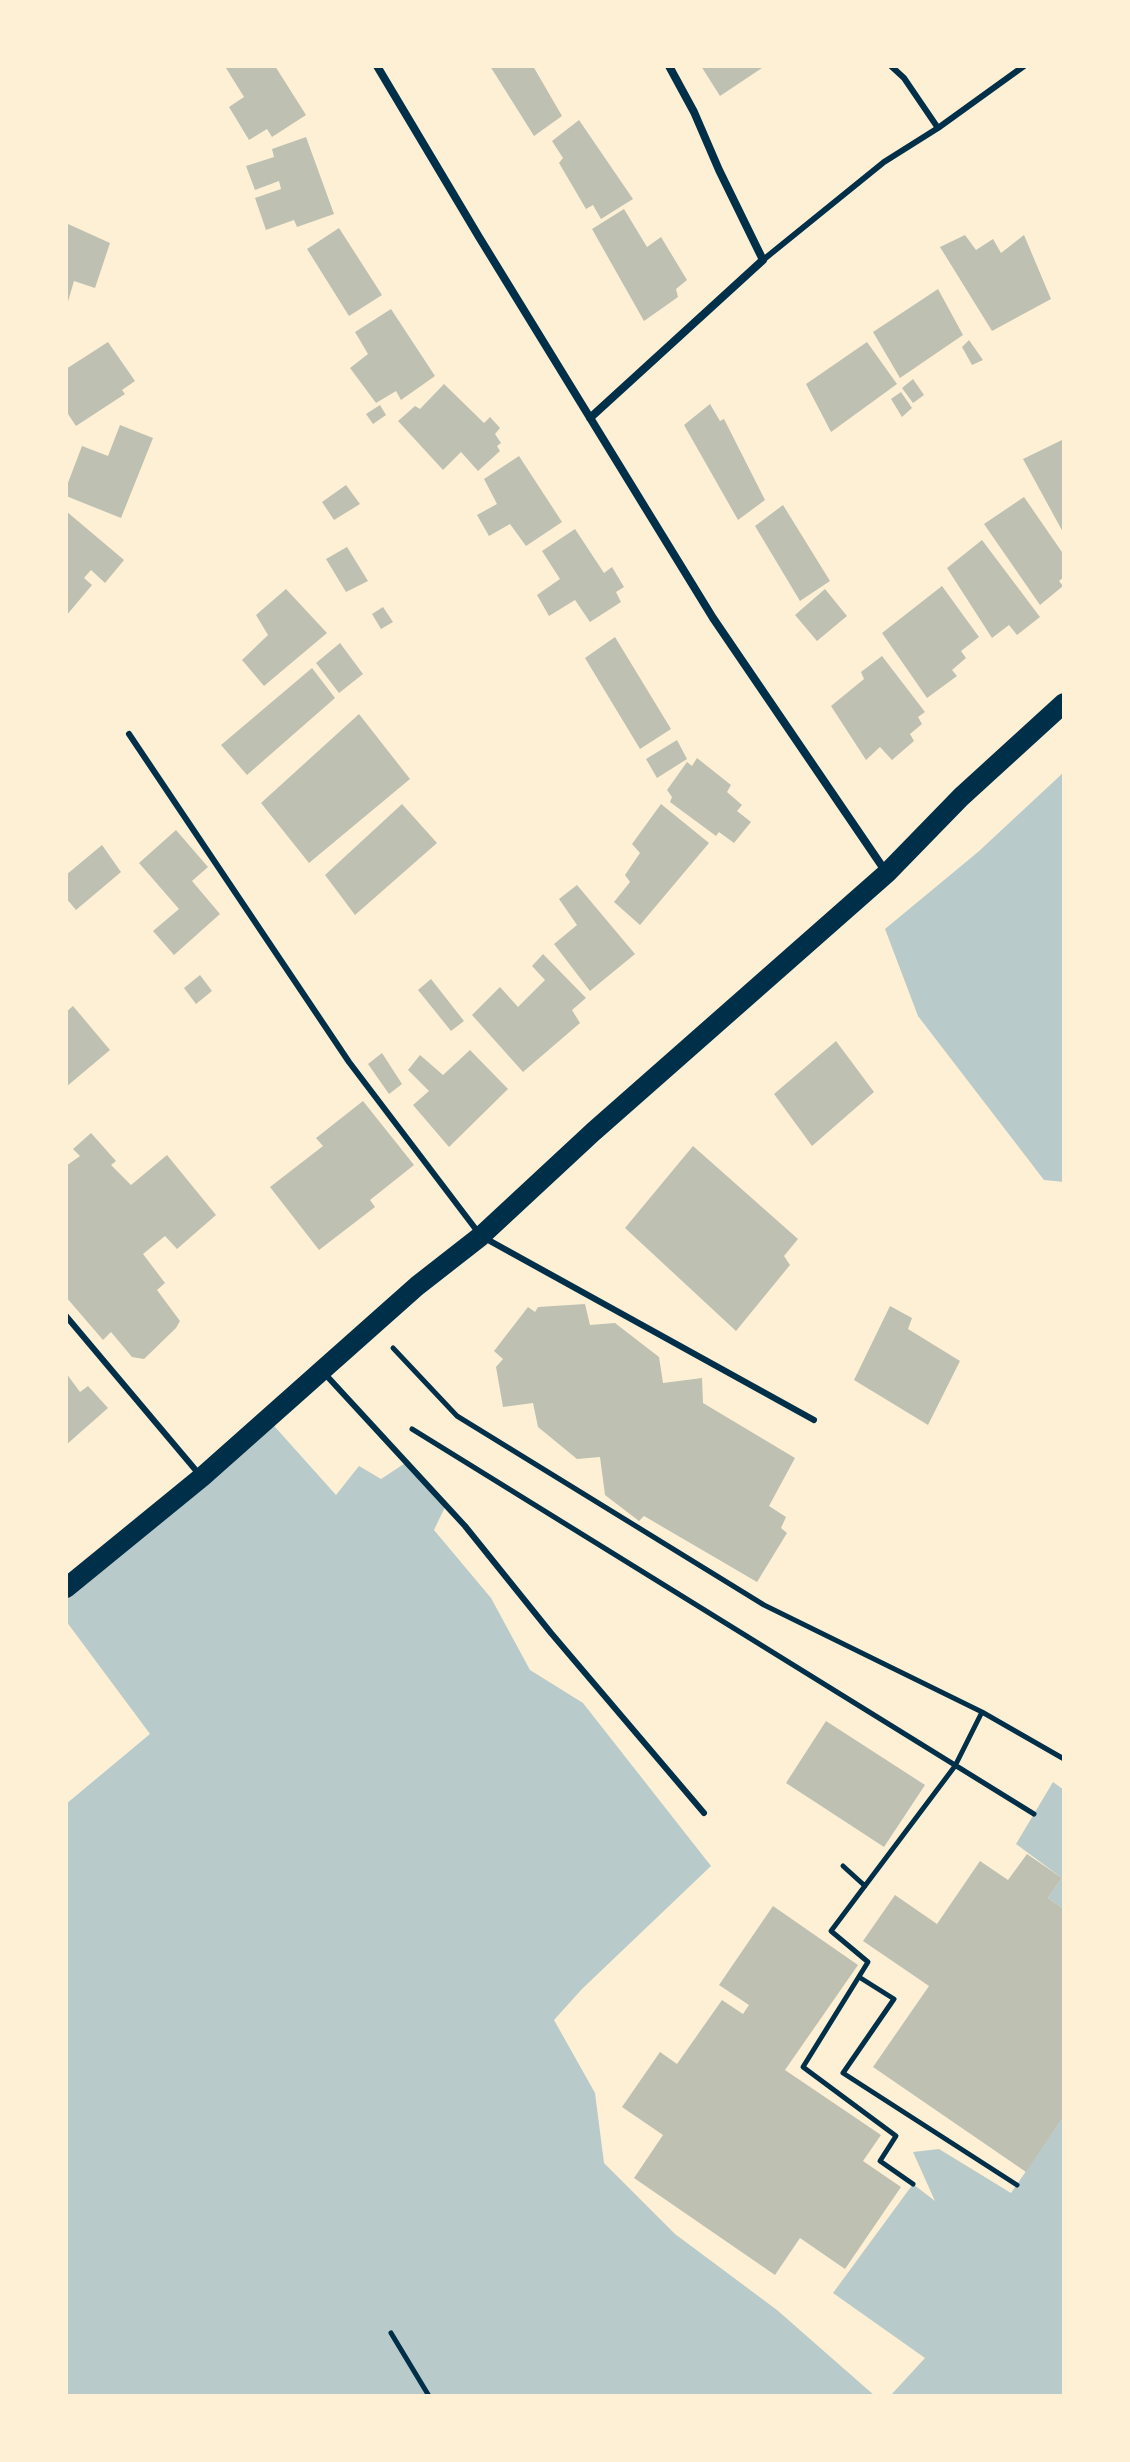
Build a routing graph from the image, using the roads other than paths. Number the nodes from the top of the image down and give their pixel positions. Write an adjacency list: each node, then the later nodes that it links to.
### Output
1 (377, 66): 7 (street)
2 (669, 66): 6 (street)
3 (891, 66): 5 (lane)
4 (1024, 66): 5 (lane)
5 (938, 128): 6 (lane)
6 (763, 260): 7 (street)
7 (590, 418): 10 (street)
8 (1064, 703): 10 (main road)
9 (129, 734): 11 (lane)
10 (887, 873): 11 (main road)
11 (481, 1236): 13 (main road); 14 (lane)
12 (66, 1316): 15 (lane)
13 (321, 1369): 15 (main road); 17 (lane)
14 (814, 1420)
15 (202, 1477): 16 (main road)
16 (66, 1588)
17 (704, 1813)

